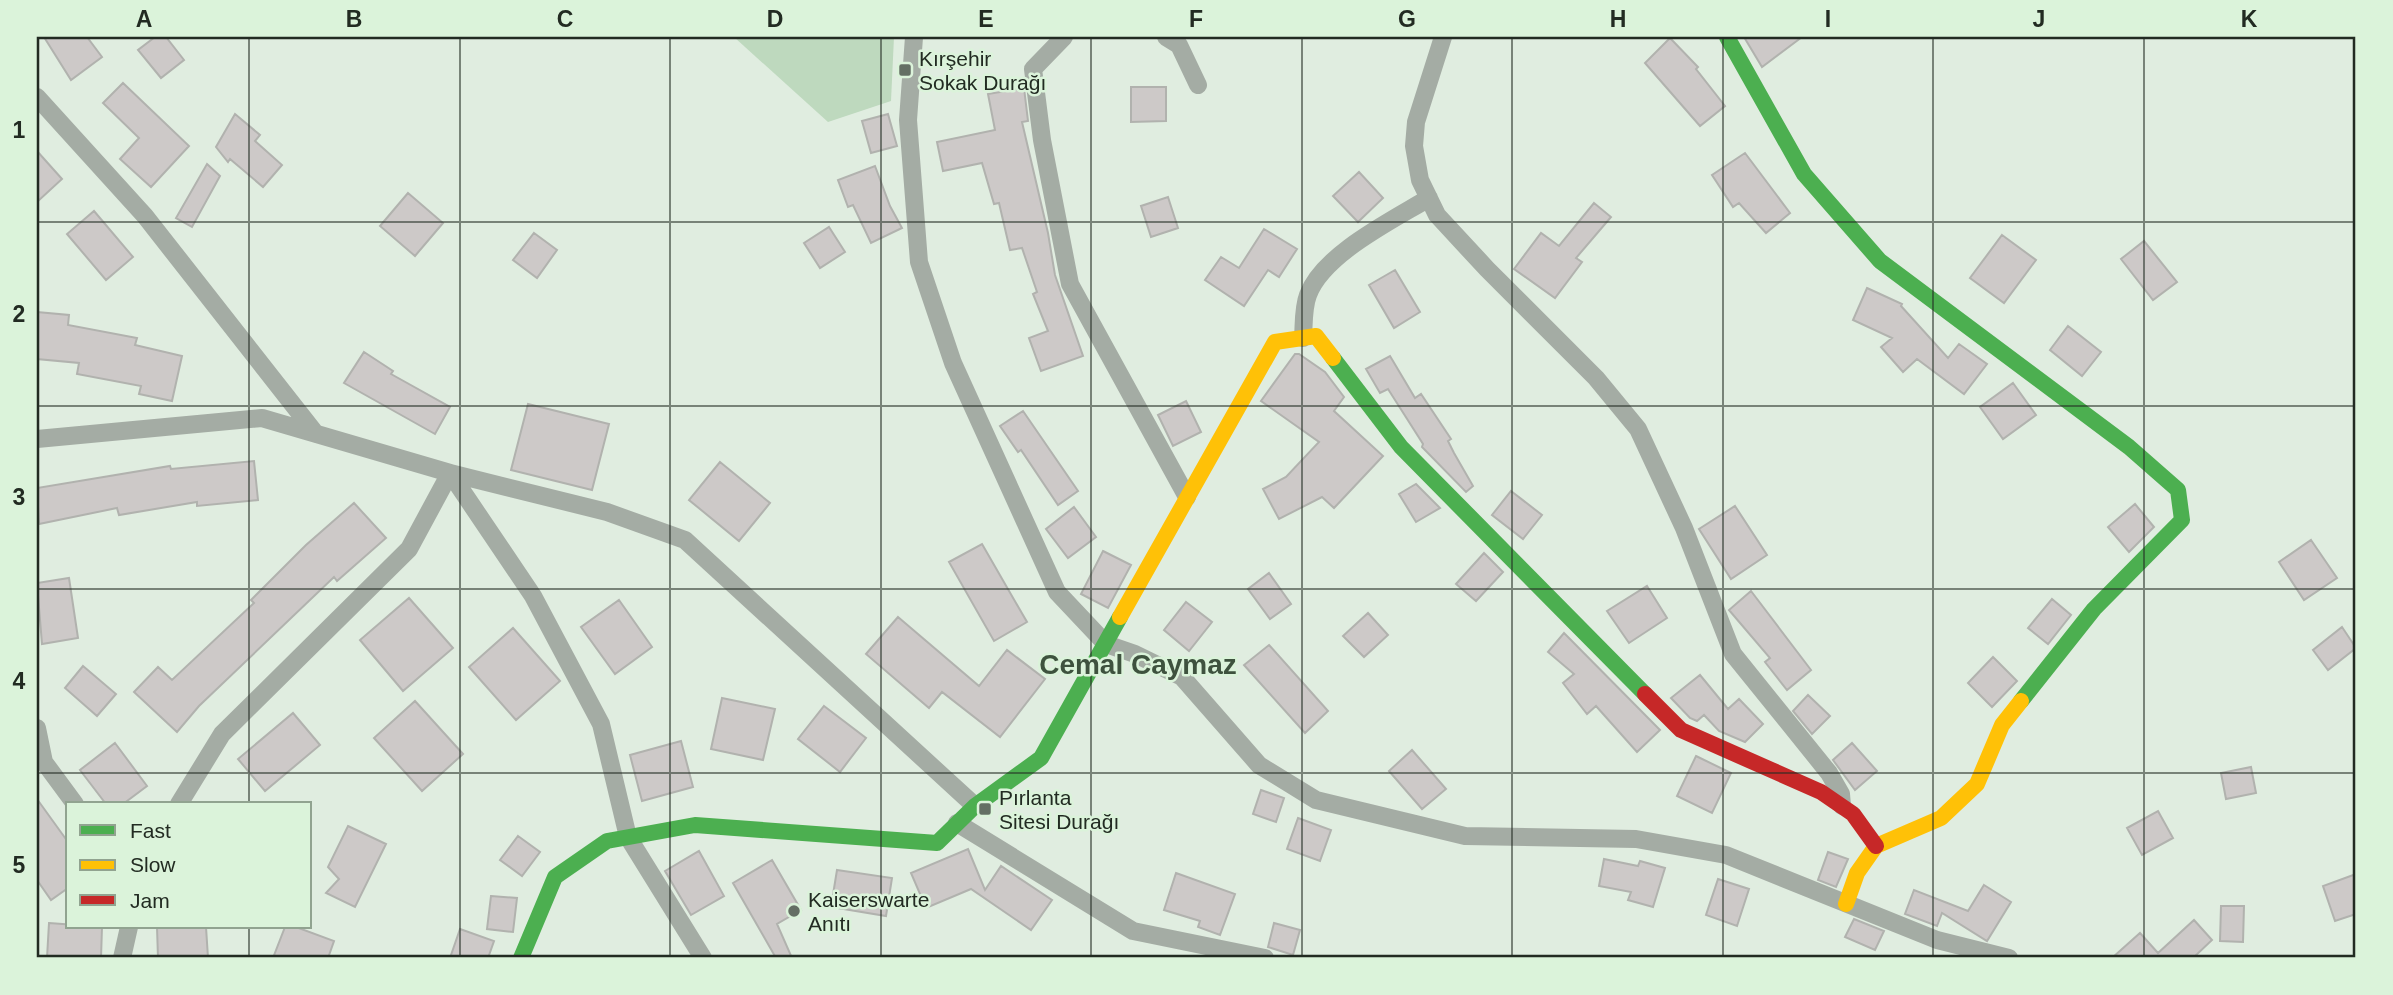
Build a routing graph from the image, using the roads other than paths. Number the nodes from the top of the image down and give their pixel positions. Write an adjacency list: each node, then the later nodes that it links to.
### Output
1 (914, 37): 14 (street)
2 (1064, 37): 13 (street)
3 (1166, 37): 6 (street)
4 (1443, 37): 8 (street)
5 (1727, 37): 22 (street)
6 (1198, 85)
7 (37, 97): 10 (street)
8 (1429, 198): 9 (street); 19 (street)
9 (1303, 338): 13 (street); 19 (street)
10 (316, 434): 11 (street); 12 (street)
11 (37, 439)
12 (450, 473): 17 (street); 18 (street); 21 (street)
13 (1187, 497): 14 (street)
14 (1106, 644): 18 (street); 23 (street)
15 (37, 728): 16 (street)
16 (74, 802)
17 (180, 802)
18 (975, 806): 20 (street)
19 (1842, 806): 22 (street)
20 (957, 824): 21 (street); 28 (street)
21 (628, 837): 26 (street); 27 (street)
22 (1876, 846): 23 (street)
23 (1846, 904): 29 (street)
24 (129, 928): 25 (street)
25 (122, 958)
26 (521, 958)
27 (703, 958)
28 (1265, 958)
29 (2010, 958)

